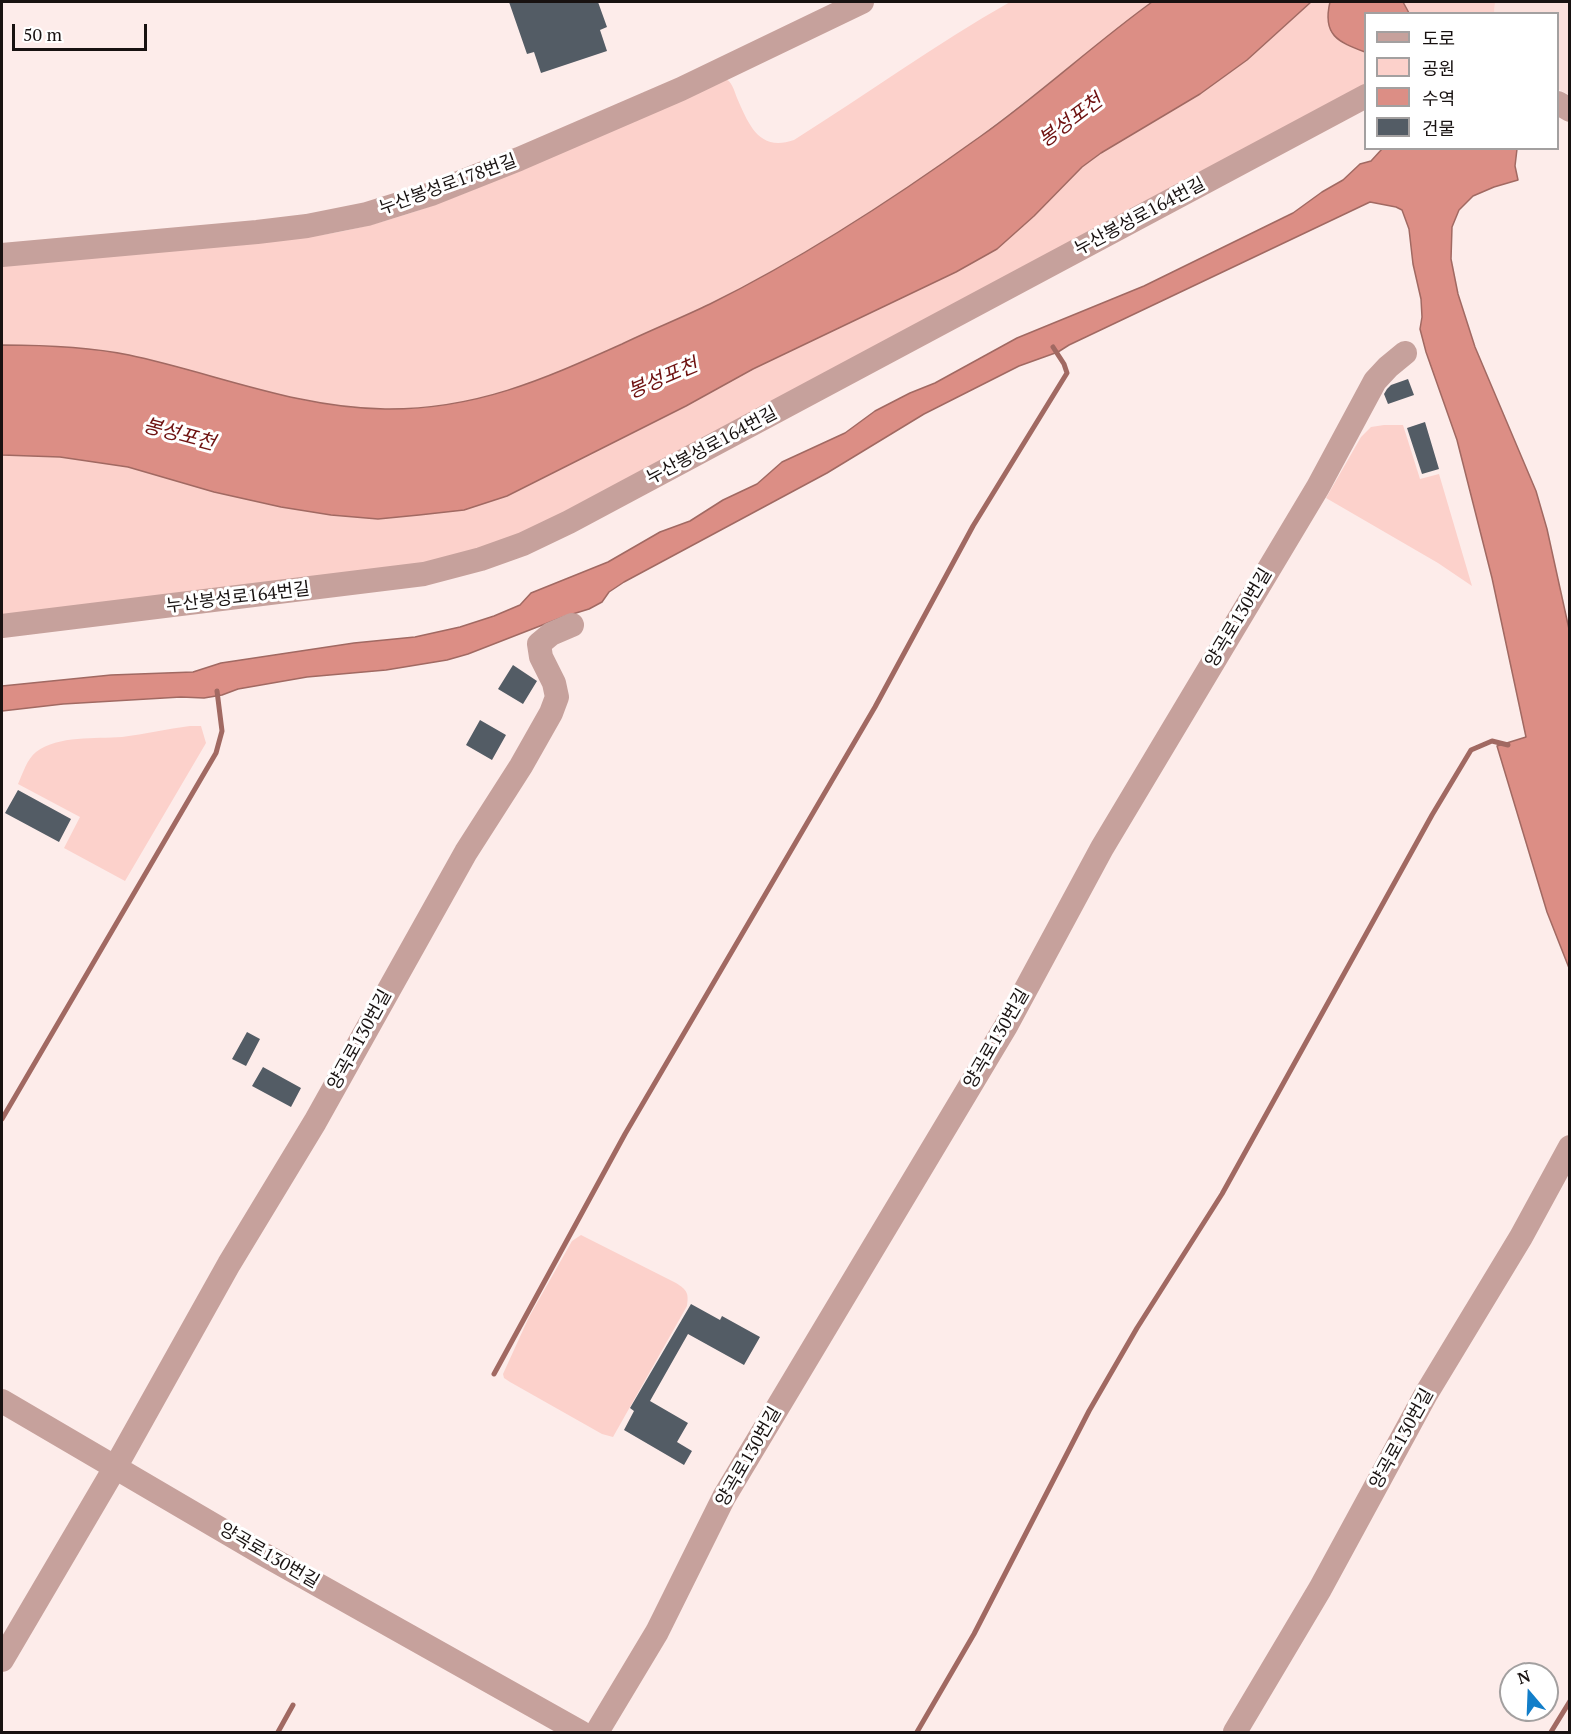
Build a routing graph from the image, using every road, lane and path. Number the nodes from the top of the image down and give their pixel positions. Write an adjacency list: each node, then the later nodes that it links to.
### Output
1 (862, 2): 3 (lane, 누산봉성로178번길)
2 (1364, 97): 6 (lane, 누산봉성로164번길)
3 (2, 255)
4 (1405, 353): 12 (lane, 양곡로130번길)
5 (573, 625): 9 (lane, 양곡로130번길)
6 (2, 626)
7 (1569, 1147): 13 (lane, 양곡로130번길)
8 (2, 1401): 9 (lane, 양곡로130번길)
9 (116, 1466): 10 (lane); 11 (lane, 양곡로130번길)
10 (2, 1660)
11 (580, 1732)
12 (597, 1732)
13 (1235, 1732)

